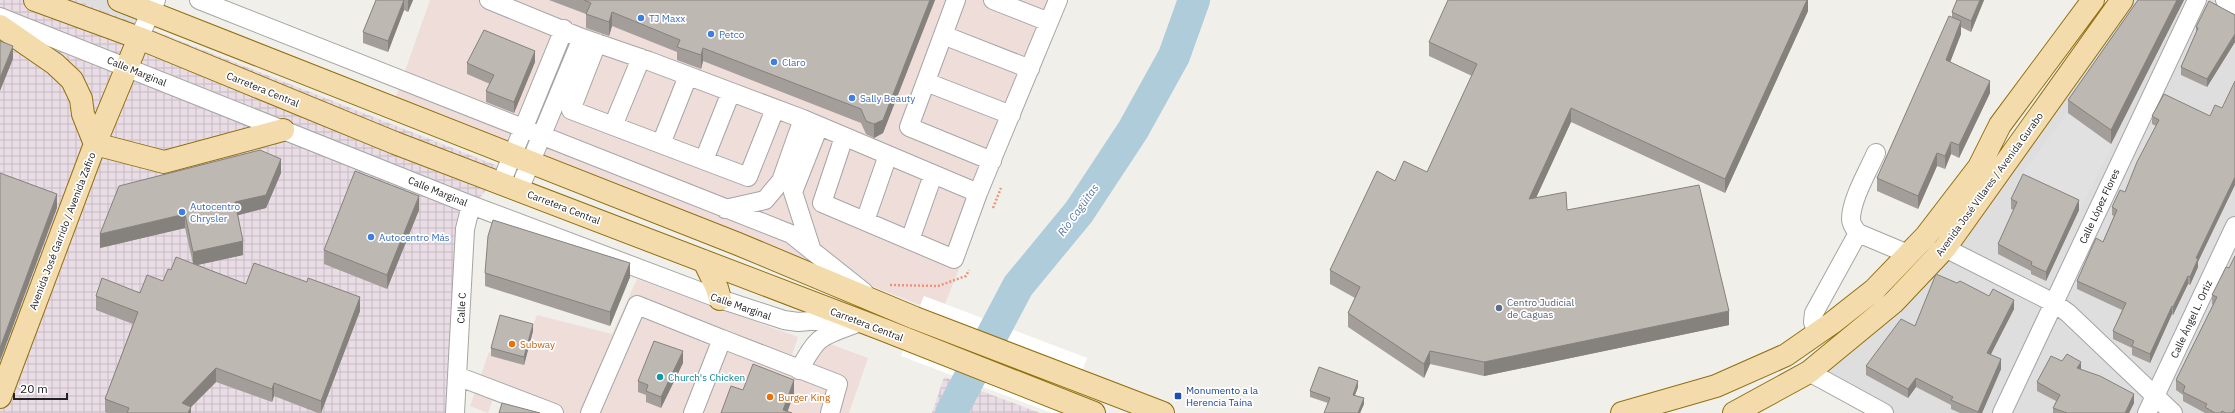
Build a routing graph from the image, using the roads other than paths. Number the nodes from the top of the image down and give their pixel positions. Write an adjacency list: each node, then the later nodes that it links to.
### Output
1 (35, 0): 20 (main road, Carretera Central)
2 (119, 0): 14 (main road)
3 (199, 0): 26 (street)
4 (489, 0): 12 (street)
5 (956, 0): 19 (street)
6 (993, 0): 16 (street)
7 (1058, 0): 16 (street)
8 (2093, 0): 56 (main road, Avenida José Villares / Avenida Gurabo)
9 (2122, 0): 54 (main road, Avenida José Villares / Avenida Gurabo)
10 (2197, 0): 60 (street, Calle López Flores)
11 (2225, 0): 13 (street)
12 (512, 4): 18 (street)
13 (2235, 5)
14 (153, 6): 20 (street); 29 (main road)
15 (0, 17): 23 (street, Calle Marginal)
16 (1049, 22): 24 (street)
17 (0, 26): 38 (main road)
18 (564, 30): 21 (street); 34 (street)
19 (943, 34): 24 (street); 27 (street)
20 (139, 38): 23 (main road, Avenida José Garrido / Avenida Zafiro); 46 (main road, Carretera Central)
21 (589, 40): 22 (street); 33 (street); 36 (street)
22 (641, 58): 25 (street); 33 (street)
23 (126, 66): 35 (street, Calle Marginal); 38 (main road, Avenida José Garrido / Avenida Zafiro)
24 (1030, 69): 31 (street)
25 (688, 76): 28 (street); 39 (street)
26 (402, 80): 29 (street); 34 (street)
27 (926, 82): 31 (street); 44 (street)
28 (731, 92): 30 (street); 43 (street)
29 (391, 108): 42 (main road)
30 (775, 108): 32 (street); 43 (street)
31 (1011, 115): 44 (street)
32 (811, 122): 37 (street); 49 (street); 55 (street)
33 (613, 126): 39 (street)
34 (523, 128): 36 (street); 42 (street)
35 (283, 130): 38 (main road); 48 (street, Calle Marginal)
36 (542, 135): 42 (street); 49 (street)
37 (844, 137): 41 (street); 50 (street)
38 (95, 144): 69 (main road, Avenida José Garrido / Avenida Zafiro)
39 (661, 144): 43 (street)
40 (1876, 153): 52 (street)
41 (888, 156): 45 (street); 50 (street)
42 (521, 159): 46 (street); 59 (main road)
43 (704, 160)
44 (992, 161): 47 (street)
45 (933, 175): 47 (street); 53 (street)
46 (510, 186): 57 (main road, Carretera Central)
47 (978, 192): 53 (street)
48 (471, 205): 58 (street, Calle Marginal); 67 (street, Calle C)
49 (725, 208): 55 (street)
50 (865, 221): 53 (street)
51 (2235, 226): 68 (street, Calle Ángel L. Ortiz)
52 (1858, 233): 56 (street); 63 (street)
53 (910, 240)
54 (1945, 248): 60 (street); 66 (main road, Avenida José Villares / Avenida Gurabo)
55 (812, 251): 59 (street)
56 (1908, 254): 63 (main road, Avenida José Villares / Avenida Gurabo)
57 (704, 261): 58 (main road); 62 (main road, Carretera Central)
58 (720, 299): 61 (street, Calle Marginal)
59 (874, 300): 76 (main road)
60 (2054, 303): 68 (street); 80 (street, Calle López Flores)
61 (855, 324): 62 (street, Calle Marginal); 65 (street)
62 (884, 330): 75 (main road, Carretera Central)
63 (1817, 334): 77 (main road, Avenida José Villares / Avenida Gurabo)
64 (722, 339): 65 (street); 72 (street); 73 (street)
65 (799, 370): 74 (street)
66 (1809, 372): 78 (main road, Avenida José Villares / Avenida Gurabo); 79 (street)
67 (457, 376): 70 (street, Calle C); 71 (street)
68 (2155, 396): 81 (street, Calle Ángel L. Ortiz); 82 (street)
69 (0, 397)
70 (455, 413)
71 (554, 413)
72 (590, 413)
73 (693, 413)
74 (830, 413)
75 (1094, 413)
76 (1163, 413)
77 (1622, 413)
78 (1734, 413)
79 (1884, 413)
80 (2002, 413)
81 (2147, 413)
82 (2173, 413)

